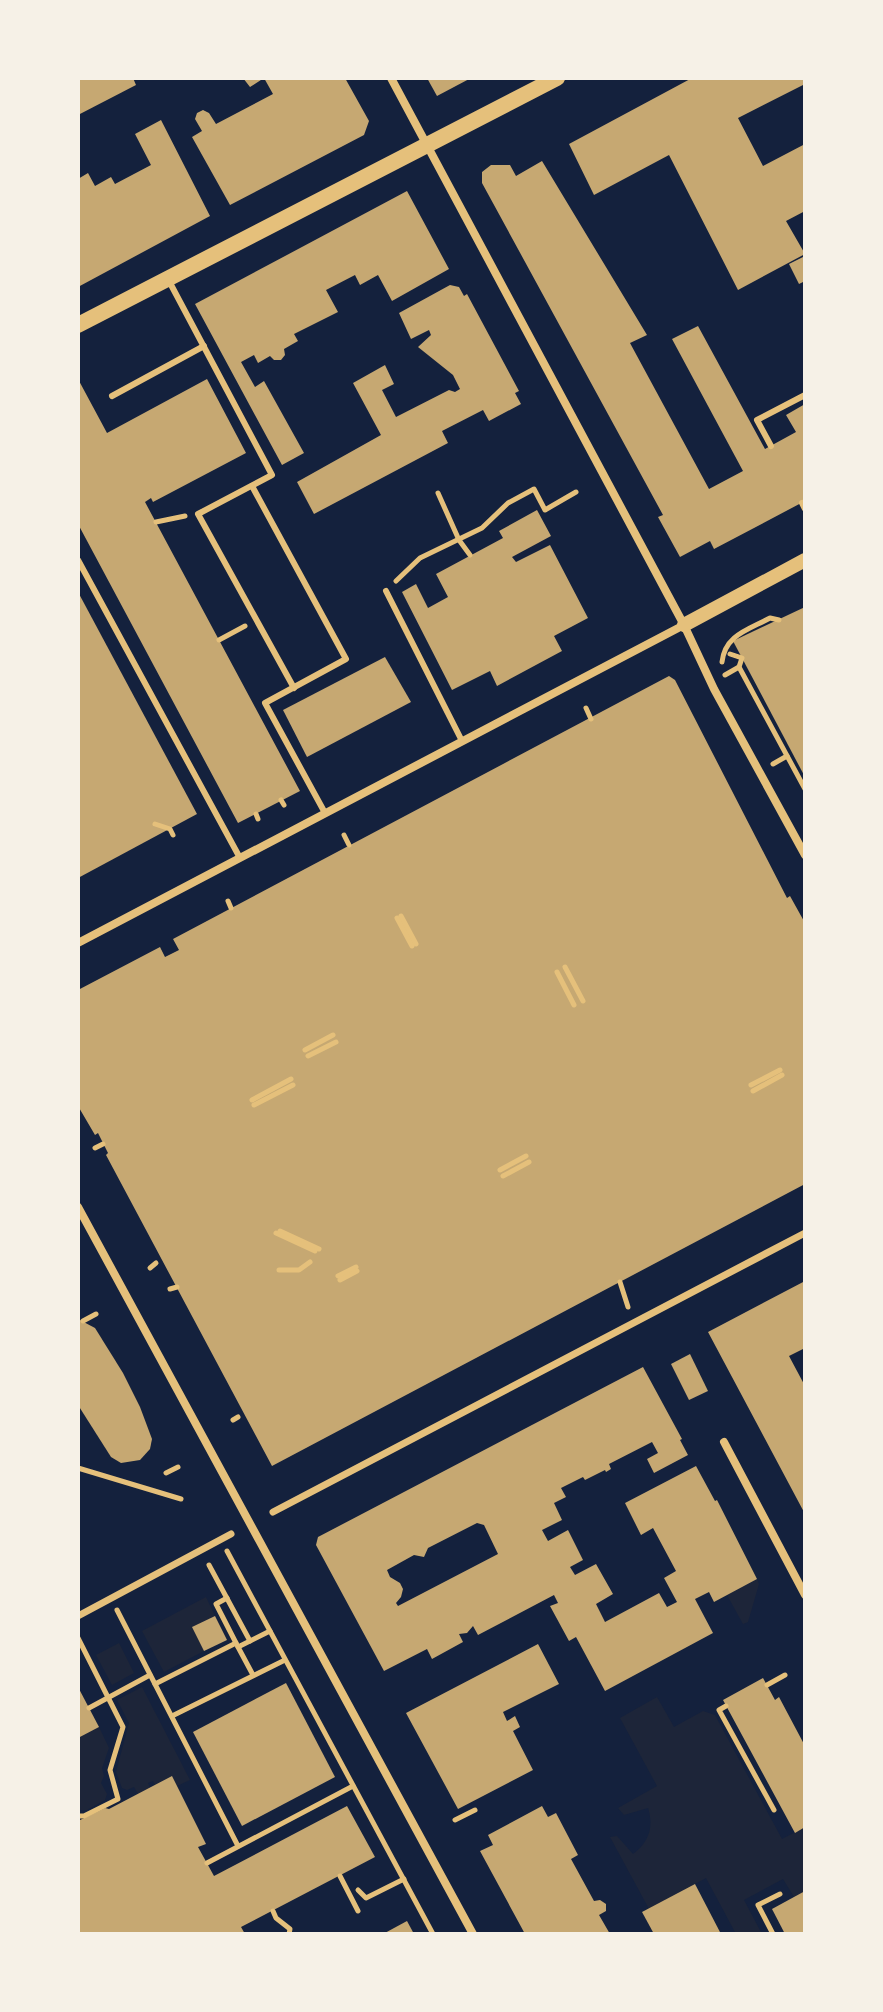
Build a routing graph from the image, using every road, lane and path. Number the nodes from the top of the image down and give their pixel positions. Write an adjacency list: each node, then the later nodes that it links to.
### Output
1 (391, 78): 3 (street)
2 (557, 78): 3 (main road)
3 (427, 145): 4 (main road); 19 (street)
4 (168, 278): 5 (main road); 6 (lane)
5 (78, 325)
6 (204, 346): 8 (lane); 10 (lane)
7 (805, 395): 9 (lane)
8 (112, 396)
9 (771, 446)
10 (252, 486): 23 (lane); 23 (lane)
11 (576, 492): 13 (path)
12 (438, 493): 13 (path)
13 (459, 540): 14 (path); 17 (path)
14 (470, 555)
15 (78, 560): 39 (lane)
16 (805, 560): 19 (street)
17 (386, 591): 27 (lane)
18 (779, 620): 24 (path)
19 (684, 625): 27 (street); 38 (street)
20 (730, 654): 21 (path)
21 (739, 667): 22 (path); 29 (path)
22 (731, 671)
23 (294, 688): 33 (lane)
24 (732, 688)
25 (586, 708): 26 (path)
26 (591, 719)
27 (462, 741): 33 (street)
28 (766, 751): 31 (path)
29 (787, 756): 30 (path); 32 (path)
30 (776, 761)
31 (779, 775)
32 (805, 789)
33 (325, 813): 39 (street)
34 (155, 824): 35 (path)
35 (173, 835)
36 (344, 835): 37 (path)
37 (349, 845)
38 (805, 855)
39 (240, 858): 43 (street)
40 (228, 901): 41 (path)
41 (231, 908)
42 (399, 917): 44 (path)
43 (78, 943)
44 (414, 945)
45 (565, 967): 47 (path)
46 (557, 972): 48 (path)
47 (583, 1001)
48 (574, 1005)
49 (335, 1038): 50 (path)
50 (306, 1053)
51 (781, 1072): 53 (path)
52 (292, 1082): 54 (path)
53 (752, 1088)
54 (253, 1102)
55 (103, 1144): 56 (path)
56 (95, 1148)
57 (527, 1159): 58 (path)
58 (502, 1173)
59 (78, 1207): 113 (street)
60 (278, 1232): 62 (path)
61 (805, 1233): 70 (street)
62 (317, 1250)
63 (310, 1262): 65 (path)
64 (356, 1269): 66 (path)
65 (279, 1270)
66 (339, 1278)
67 (620, 1282): 70 (path)
68 (96, 1314): 69 (path)
69 (83, 1321)
70 (634, 1323): 76 (street)
71 (724, 1442): 80 (street)
72 (178, 1467): 74 (path)
73 (78, 1468): 75 (path)
74 (166, 1473)
75 (181, 1499)
76 (273, 1512)
77 (231, 1534): 78 (street)
78 (201, 1550): 81 (path); 82 (street)
79 (240, 1573): 84 (path)
80 (805, 1595)
81 (227, 1598): 86 (path); 87 (path)
82 (111, 1599): 83 (street); 89 (path)
83 (78, 1616)
84 (270, 1631): 86 (path); 88 (path)
85 (78, 1638): 94 (path)
86 (250, 1641): 87 (path)
87 (237, 1645): 90 (path); 92 (path)
88 (286, 1659): 90 (path); 98 (path)
89 (150, 1675): 92 (path); 94 (path)
90 (253, 1675): 97 (path)
91 (785, 1675): 93 (path)
92 (155, 1684): 97 (path)
93 (767, 1685)
94 (107, 1697): 96 (path); 101 (path)
95 (726, 1706): 100 (path)
96 (89, 1708)
97 (172, 1716): 103 (path)
98 (353, 1786): 103 (path); 106 (path)
99 (475, 1810): 102 (path)
100 (774, 1810)
101 (78, 1816)
102 (455, 1820)
103 (238, 1846): 104 (path)
104 (207, 1863)
105 (340, 1876): 110 (path)
106 (404, 1879): 107 (path); 112 (path)
107 (358, 1890)
108 (780, 1894): 114 (path)
109 (273, 1911): 111 (path)
110 (358, 1911)
111 (289, 1934)
112 (433, 1934)
113 (473, 1934)
114 (773, 1934)

